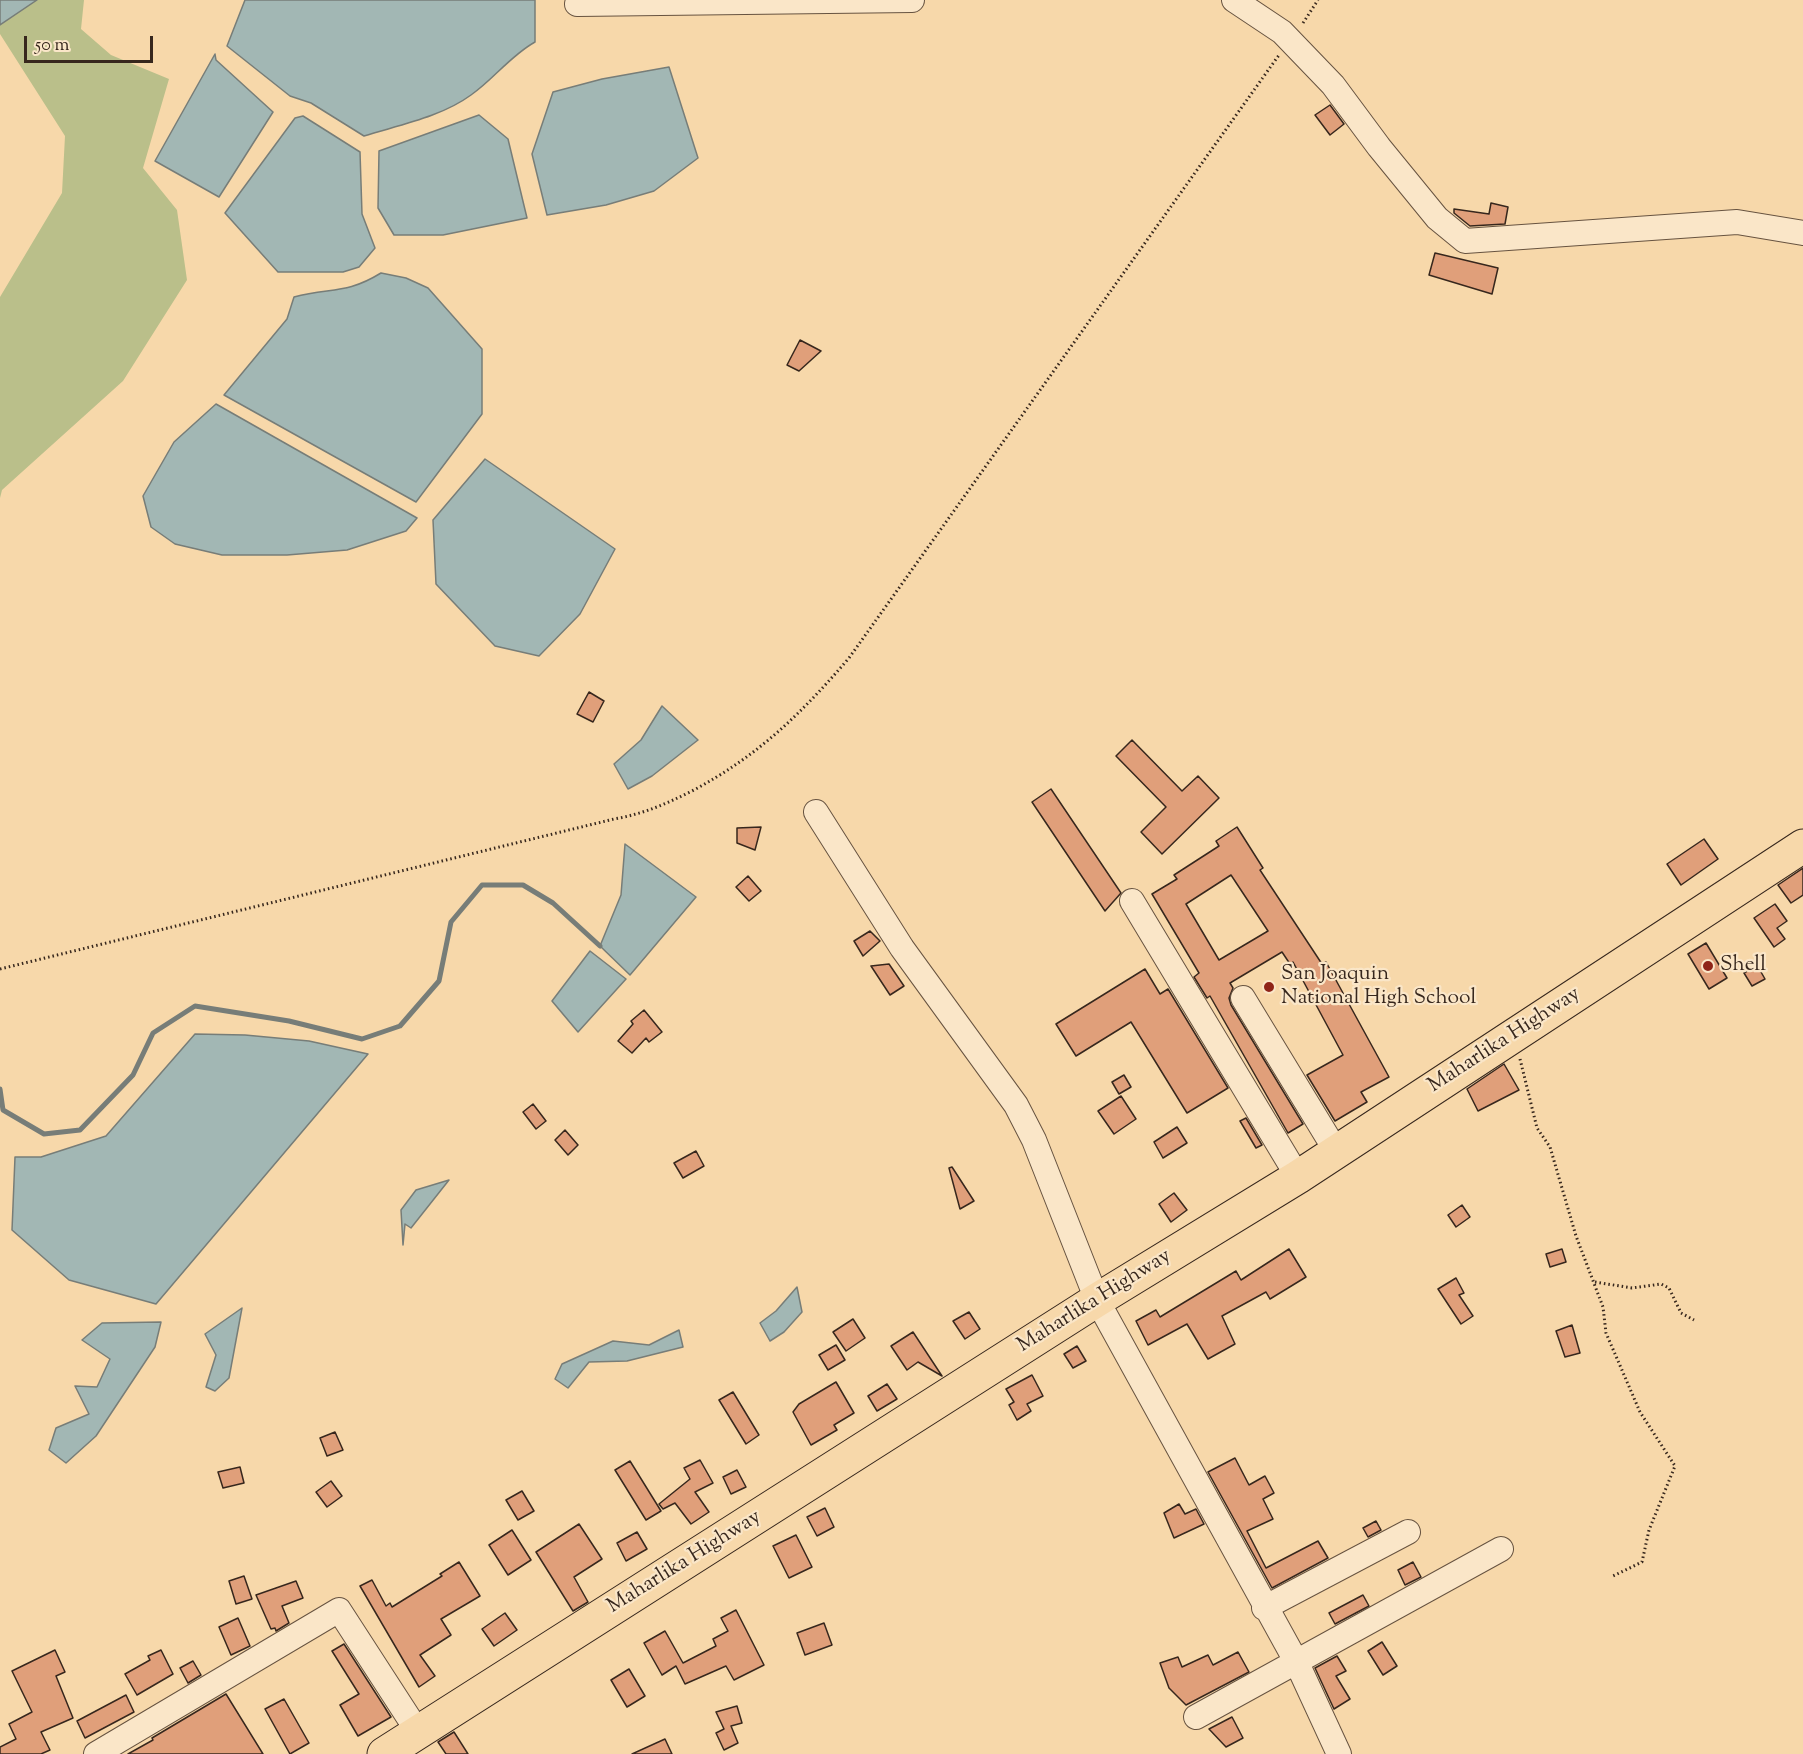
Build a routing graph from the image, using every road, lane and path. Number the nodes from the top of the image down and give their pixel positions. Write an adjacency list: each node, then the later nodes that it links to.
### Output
1 (912, 0): 4 (street)
2 (1234, 0): 5 (street)
3 (1318, 0): 5 (path)
4 (577, 4)
5 (1291, 41): 6 (street); 10 (path)
6 (1803, 233)
7 (816, 812): 16 (street)
8 (1803, 846): 12 (highway, Maharlika Highway)
9 (1132, 902): 14 (street)
10 (0, 969)
11 (1243, 998): 13 (street)
12 (1514, 1035): 13 (highway, Maharlika Highway); 15 (path)
13 (1336, 1151): 14 (highway, Maharlika Highway)
14 (1298, 1177): 16 (highway, Maharlika Highway)
15 (1595, 1282): 17 (path); 20 (path)
16 (1097, 1300): 21 (street); 24 (highway, Maharlika Highway)
17 (1694, 1320)
18 (1408, 1532): 21 (street)
19 (1501, 1549): 22 (street)
20 (1613, 1576)
21 (1264, 1608): 22 (street)
22 (1297, 1663): 23 (street); 27 (street)
23 (1196, 1717)
24 (418, 1732): 25 (street); 26 (highway, Maharlika Highway)
25 (96, 1754)
26 (384, 1754)
27 (1339, 1754)

